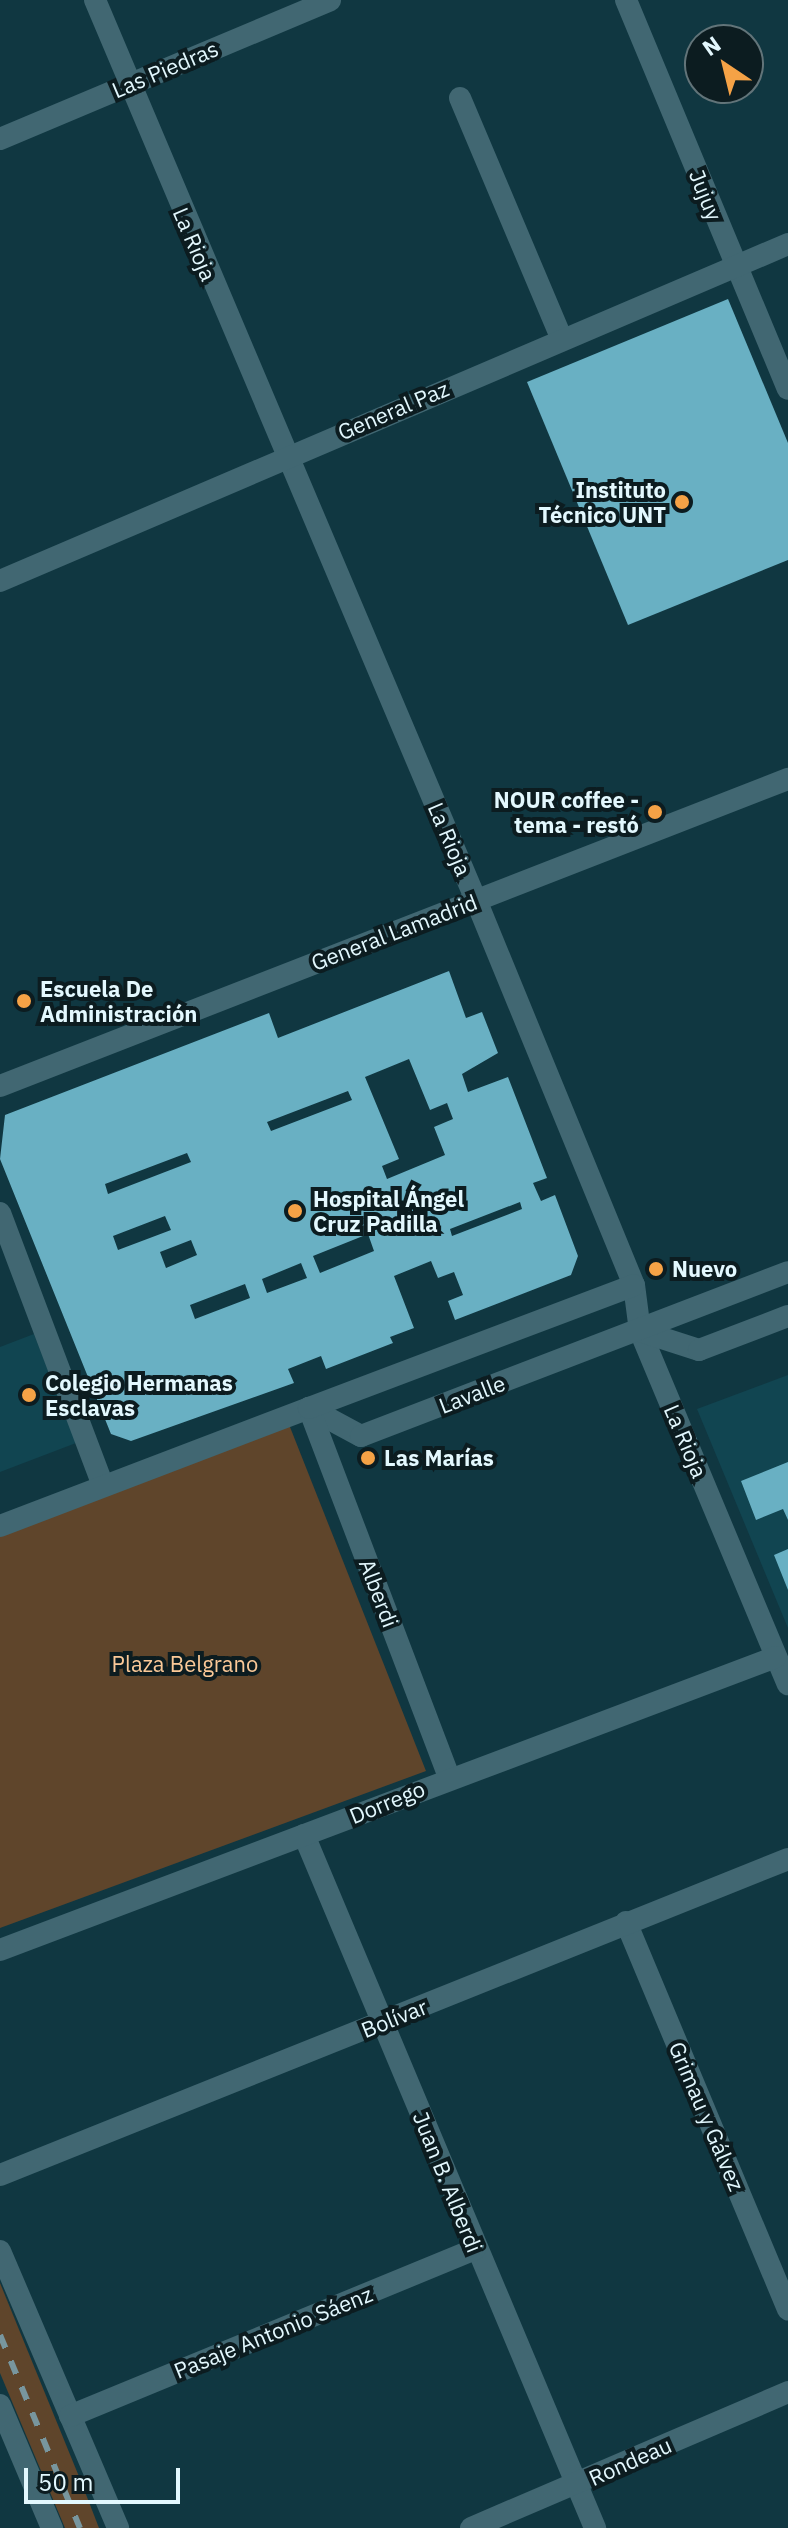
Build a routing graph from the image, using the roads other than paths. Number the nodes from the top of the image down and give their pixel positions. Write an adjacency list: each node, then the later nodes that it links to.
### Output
1 (95, 0): 4 (street, La Rioja)
2 (330, 0): 4 (street, Las Piedras)
3 (626, 0): 8 (street, Jujuy)
4 (128, 84): 6 (street, Las Piedras); 11 (street, La Rioja)
5 (460, 98): 9 (street)
6 (0, 139)
7 (788, 244): 8 (street, General Paz)
8 (735, 266): 9 (street, General Paz); 10 (street, Jujuy)
9 (562, 339): 11 (street, General Paz)
10 (788, 389)
11 (285, 456): 12 (street, General Paz); 14 (street, La Rioja)
12 (0, 581)
13 (788, 779): 14 (street, General Lamadrid)
14 (476, 900): 15 (street, General Lamadrid); 18 (street, La Rioja)
15 (0, 1086)
16 (0, 1213): 22 (street)
17 (788, 1272): 20 (street, Lavalle)
18 (634, 1285): 20 (street, La Rioja); 21 (street, Lavalle)
19 (788, 1316): 20 (street)
20 (640, 1331): 21 (street, Lavalle); 24 (street, La Rioja)
21 (309, 1408): 22 (street, Lavalle); 26 (street, Alberdi)
22 (102, 1483): 23 (street, Lavalle)
23 (0, 1526)
24 (776, 1657): 25 (street, La Rioja); 26 (street, Dorrego)
25 (788, 1684)
26 (449, 1777): 27 (street, Dorrego)
27 (304, 1835): 30 (street, Dorrego); 31 (street, Juan B. Alberdi)
28 (788, 1859): 29 (street, Bolívar)
29 (626, 1922): 31 (street, Bolívar); 35 (street, Grimau y Gálvez)
30 (0, 1950)
31 (383, 2023): 32 (street, Bolívar); 33 (street, Juan B. Alberdi)
32 (0, 2175)
33 (475, 2249): 38 (street, Pasaje Antonio Sáenz); 39 (street, Juan B. Alberdi)
34 (0, 2251): 38 (street)
35 (788, 2310)
36 (788, 2392): 39 (street, Rondeau)
37 (0, 2405): 40 (street)
38 (70, 2416): 41 (street)
39 (576, 2484): 42 (street, Rondeau); 43 (street, Juan B. Alberdi)
40 (52, 2528)
41 (118, 2528)
42 (471, 2528)
43 (595, 2528)

